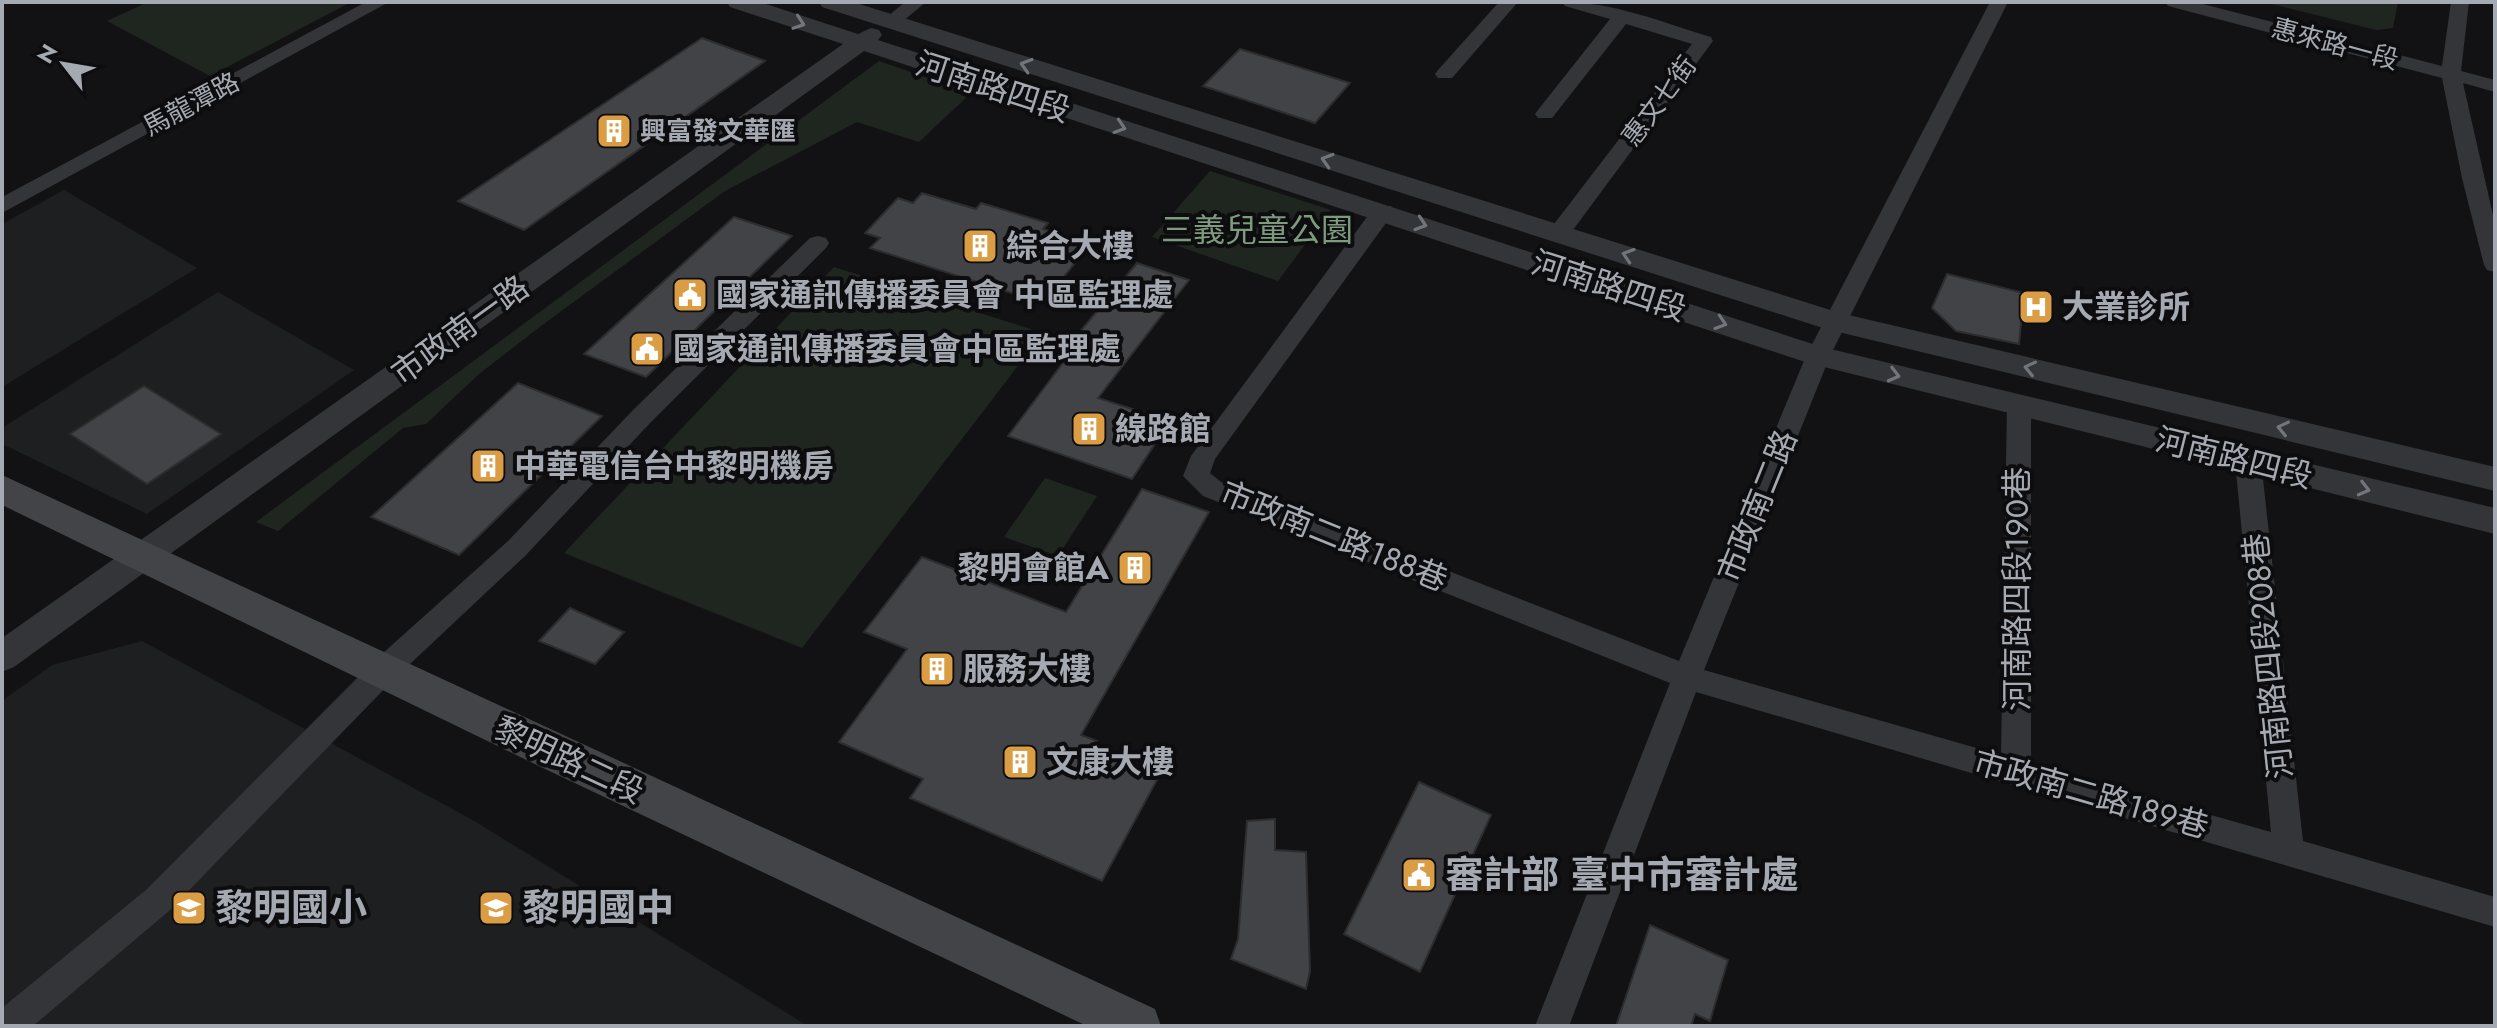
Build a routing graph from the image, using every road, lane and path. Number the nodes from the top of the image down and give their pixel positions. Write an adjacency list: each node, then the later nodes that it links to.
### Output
1 (380, 2): 17 (street, 馬龍潭路)
2 (738, 2): 12 (street, 河南路四段, one-way to 12)
3 (830, 2): 11 (street, 河南路四段)
4 (917, 2): 11 (street, 市政南一路)
5 (1509, 2): 13 (street)
6 (1571, 2): 10 (street, 惠文七街)
7 (1999, 2): 22 (street, 市政南二路)
8 (2174, 2): 14 (street, 惠來路一段)
9 (2460, 2): 14 (street)
10 (1622, 16): 16 (street); 19 (street, 惠文七街)
11 (890, 22): 12 (street, 市政南一路); 19 (street, 河南路四段, one-way to 11)
12 (859, 44): 18 (street, 河南路四段, one-way to 18); 29 (street, 市政南一路)
13 (1445, 74)
14 (2451, 74): 15 (street, 惠來路一段); 21 (street)
15 (2495, 86)
16 (1545, 114)
17 (2, 206)
18 (1383, 211): 23 (street, 河南路四段, one-way to 23); 32 (street, 市政南二路188巷)
19 (1559, 233): 22 (street, 河南路四段, one-way to 19)
20 (818, 243): 31 (street)
21 (2495, 265)
22 (1836, 322): 23 (street, 市政南二路); 26 (street, 河南路四段, one-way to 22)
23 (1818, 356): 24 (street, 河南路四段, one-way to 24); 32 (street, 市政南二路)
24 (2019, 406): 25 (street, 河南路四段); 33 (street, 河南路四段190巷)
25 (2248, 461): 28 (street, 河南路四段, one-way to 28); 34 (street, 河南路四段208巷)
26 (2495, 479)
27 (2, 489): 29 (main road, 黎明路二段)
28 (2495, 521)
29 (143, 556): 30 (street, 市政南一路); 31 (main road, 黎明路二段)
30 (2, 657)
31 (383, 671): 36 (street); 37 (main road, 黎明路二段)
32 (1687, 677): 33 (street, 市政南二路189巷); 38 (street, 市政南二路)
33 (2016, 773): 34 (street, 市政南二路189巷)
34 (2288, 850): 35 (street, 市政南二路189巷)
35 (2495, 912)
36 (7, 1026)
37 (1138, 1026)
38 (1552, 1026)

